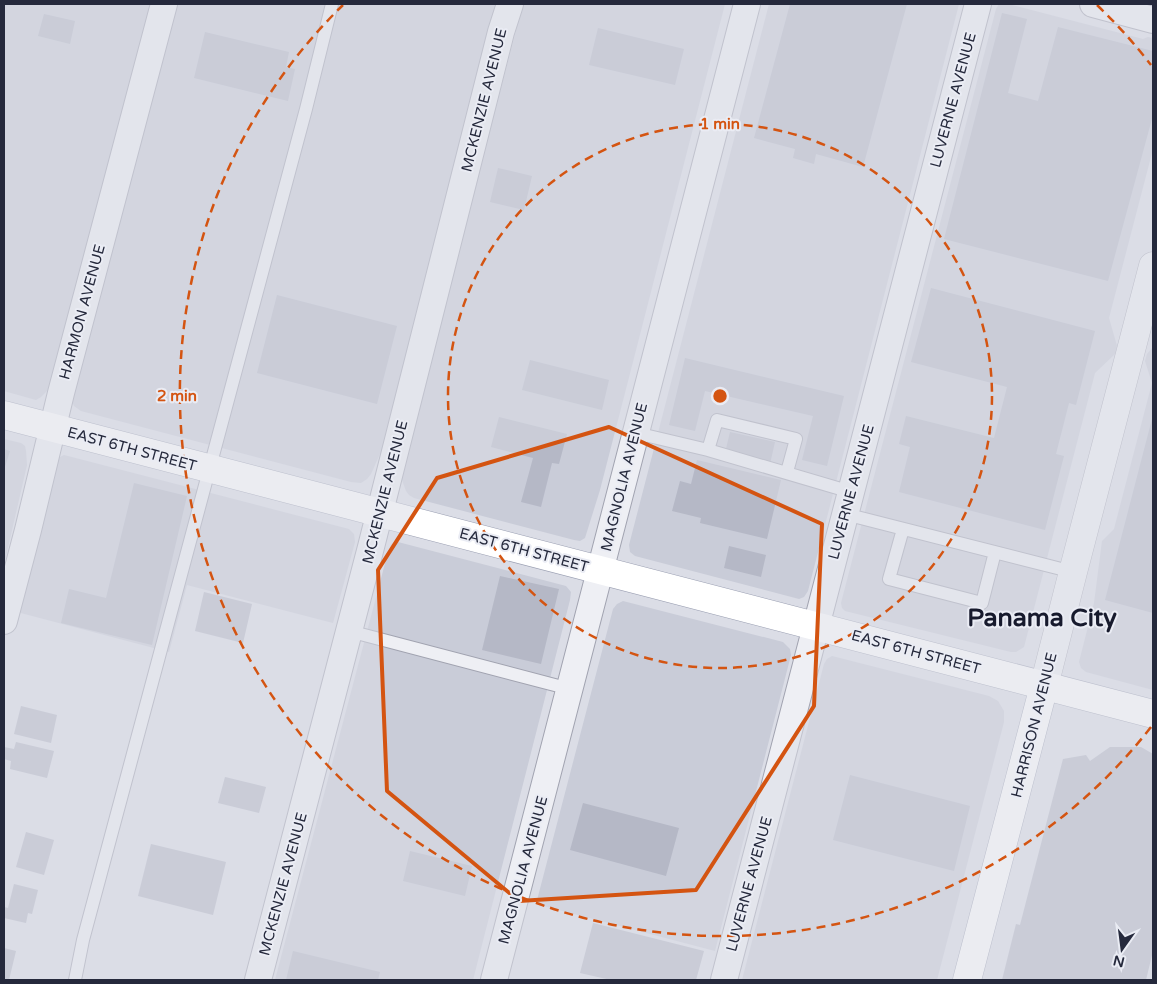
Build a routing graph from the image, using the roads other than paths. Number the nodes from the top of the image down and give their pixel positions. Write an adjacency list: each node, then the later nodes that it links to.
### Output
1 (164, 4): 10 (street, HARMON AVENUE)
2 (332, 4): 13 (lane)
3 (510, 4): 16 (street, MCKENZIE AVENUE)
4 (747, 4): 11 (street, MAGNOLIA AVENUE)
5 (978, 4): 15 (street, LUVERNE AVENUE)
6 (1093, 4): 7 (street)
7 (1153, 20)
8 (1153, 266): 20 (street, HARRISON AVENUE)
9 (4, 415): 10 (main road, EAST 6TH STREET)
10 (52, 428): 13 (main road, EAST 6TH STREET); 21 (street, HARMON AVENUE)
11 (636, 433): 12 (lane); 19 (street, MAGNOLIA AVENUE)
12 (708, 450): 14 (lane); 14 (lane)
13 (210, 469): 16 (main road, EAST 6TH STREET); 27 (lane)
14 (787, 472): 15 (lane)
15 (848, 503): 17 (lane); 22 (street, LUVERNE AVENUE)
16 (379, 513): 19 (main road, EAST 6TH STREET); 23 (street, MCKENZIE AVENUE)
17 (903, 528): 18 (lane); 18 (lane)
18 (995, 552): 20 (lane)
19 (601, 571): 22 (main road, EAST 6TH STREET); 25 (street, MAGNOLIA AVENUE)
20 (1073, 572): 24 (street, HARRISON AVENUE)
21 (4, 621)
22 (816, 626): 24 (main road, EAST 6TH STREET); 30 (street, LUVERNE AVENUE)
23 (349, 631): 25 (lane); 28 (street, MCKENZIE AVENUE)
24 (1044, 686): 26 (main road, EAST 6TH STREET); 31 (main road, HARRISON AVENUE)
25 (570, 690): 29 (street, MAGNOLIA AVENUE)
26 (1153, 714)
27 (75, 980)
28 (258, 980)
29 (494, 980)
30 (724, 980)
31 (967, 980)

